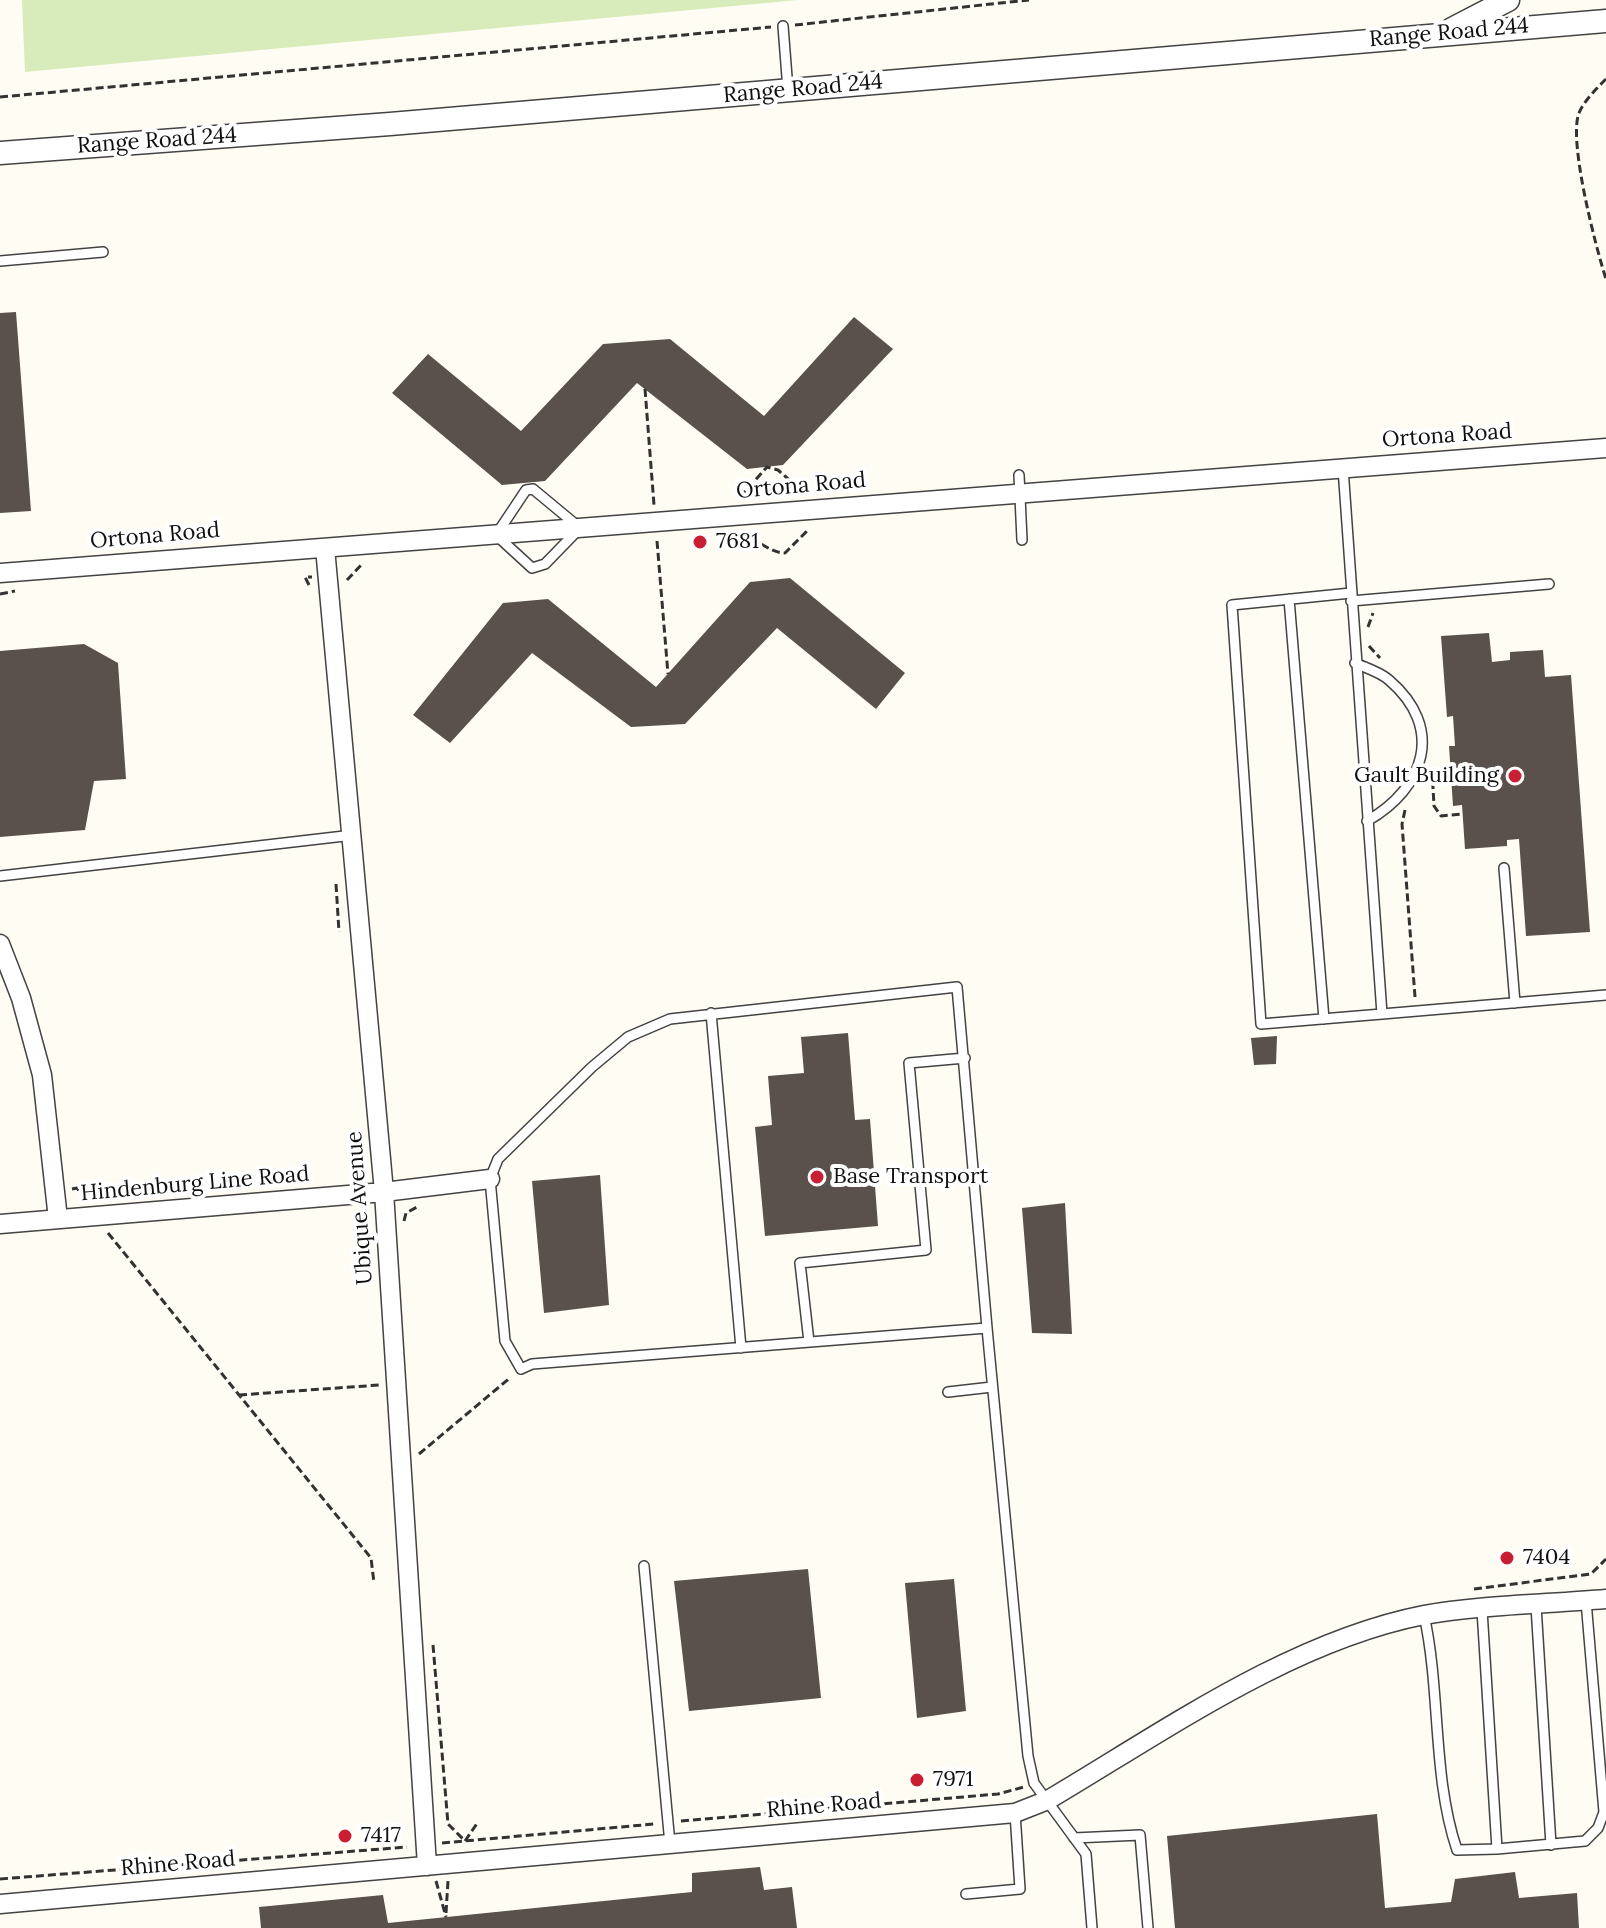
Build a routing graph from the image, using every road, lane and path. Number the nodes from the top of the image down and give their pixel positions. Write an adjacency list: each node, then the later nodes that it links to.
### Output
1 (1029, 0): 4 (path)
2 (1508, 0): 5 (street)
3 (1606, 21): 5 (street, Range Road 244)
4 (783, 26): 7 (lane); 8 (path)
5 (1443, 33): 7 (street, Range Road 244)
6 (1606, 79): 12 (path)
7 (788, 90): 9 (street, Range Road 244)
8 (0, 97)
9 (0, 153)
10 (103, 252): 11 (lane)
11 (0, 261)
12 (1606, 279)
13 (1606, 448): 14 (street, Ortona Road)
14 (1343, 468): 15 (street, Ortona Road); 25 (lane)
15 (1018, 484): 16 (street, Ortona Road); 19 (lane)
16 (580, 528): 17 (street, Ortona Road); 17 (lane); 17 (lane)
17 (496, 535): 20 (street, Ortona Road)
18 (657, 535): 32 (path)
19 (1022, 540)
20 (325, 548): 22 (street, Ortona Road); 37 (street, Ubique Avenue)
21 (376, 558): 24 (path)
22 (0, 573)
23 (1549, 584): 27 (lane)
24 (344, 587)
25 (1351, 597): 26 (lane); 27 (lane); 31 (lane)
26 (1289, 599): 46 (lane); 46 (lane)
27 (1372, 600): 28 (path)
28 (1368, 632)
29 (1366, 640): 30 (path)
30 (1380, 658)
31 (1355, 663): 36 (lane); 36 (lane)
32 (668, 674)
33 (1427, 780): 35 (path)
34 (1410, 802): 42 (path)
35 (1462, 814)
36 (1367, 821): 45 (lane)
37 (353, 835): 39 (lane); 51 (street, Ubique Avenue)
38 (1504, 868): 43 (lane)
39 (0, 876)
40 (0, 944): 50 (street)
41 (1606, 995): 43 (lane)
42 (1428, 997)
43 (1515, 1003): 45 (lane)
44 (711, 1013): 47 (lane); 48 (lane); 58 (lane)
45 (1382, 1014): 46 (lane)
46 (1324, 1019)
47 (965, 1058): 56 (lane); 57 (lane)
48 (490, 1179): 49 (street, Hindenburg Line Road); 59 (lane)
49 (418, 1188): 51 (street, Hindenburg Line Road); 55 (path)
50 (55, 1191): 52 (path); 53 (street)
51 (384, 1192): 52 (street, Hindenburg Line Road); 82 (street, Ubique Avenue)
52 (96, 1216): 53 (street, Hindenburg Line Road); 63 (path)
53 (58, 1219): 54 (street, Hindenburg Line Road)
54 (0, 1224)
55 (401, 1231)
56 (987, 1328): 57 (lane); 61 (lane)
57 (809, 1342): 58 (lane)
58 (741, 1348): 59 (lane)
59 (521, 1369): 64 (path)
60 (382, 1385): 63 (path)
61 (992, 1387): 62 (lane); 75 (lane)
62 (948, 1392)
63 (239, 1395): 67 (path)
64 (417, 1440)
65 (1606, 1559): 68 (path)
66 (644, 1566): 78 (lane)
67 (374, 1583)
68 (1474, 1589)
69 (1606, 1599): 70 (street, Rhine Road)
70 (1586, 1601): 71 (street, Rhine Road); 83 (lane)
71 (1536, 1606): 72 (street, Rhine Road); 83 (lane)
72 (1482, 1610): 73 (street, Rhine Road); 84 (lane)
73 (1424, 1615): 76 (street, Rhine Road); 84 (lane)
74 (432, 1637): 80 (path)
75 (1034, 1783): 76 (lane); 78 (path)
76 (1048, 1800): 77 (street, Rhine Road); 79 (lane)
77 (1015, 1813): 81 (street, Rhine Road); 87 (lane)
78 (668, 1823): 80 (path); 81 (lane)
79 (1074, 1838): 90 (lane); 91 (lane)
80 (465, 1841): 82 (path)
81 (670, 1844): 85 (street, Rhine Road)
82 (426, 1845): 85 (street, Ubique Avenue); 86 (path)
83 (1551, 1845): 84 (lane)
84 (1497, 1849)
85 (427, 1866): 88 (street, Rhine Road); 89 (path)
86 (0, 1879)
87 (966, 1894)
88 (0, 1904)
89 (446, 1917)
90 (1092, 1928)
91 (1148, 1928)

